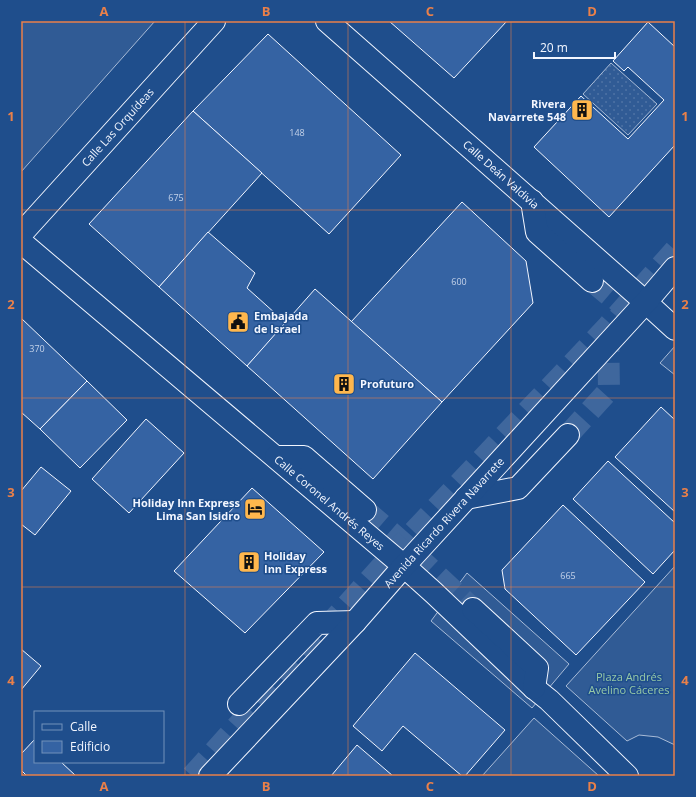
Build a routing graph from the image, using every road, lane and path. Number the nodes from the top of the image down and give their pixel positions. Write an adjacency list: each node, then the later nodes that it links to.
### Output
1 (214, 21): 4 (street, Calle Las Orquídeas)
2 (327, 21): 3 (street, Calle Deán Valdivia)
3 (532, 201): 7 (street); 8 (street, Calle Deán Valdivia)
4 (21, 234)
5 (21, 242): 11 (street, Calle Coronel Andrés Reyes)
6 (675, 268): 8 (street, Avenida Ricardo Rivera Navarrete)
7 (592, 281)
8 (646, 302): 9 (street, Calle Deán Valdivia); 12 (street, Avenida Ricardo Rivera Navarrete)
9 (675, 328)
10 (568, 435): 12 (street)
11 (276, 458): 13 (street); 14 (street, Calle Coronel Andrés Reyes)
12 (466, 498): 14 (street, Avenida Ricardo Rivera Navarrete)
13 (365, 510)
14 (404, 566): 16 (street, Avenida Ricardo Rivera Navarrete); 17 (street, Calle Coronel Andrés Reyes)
15 (473, 609): 17 (street)
16 (355, 622): 18 (street); 19 (street, Avenida Ricardo Rivera Navarrete)
17 (534, 688): 20 (street, Calle Coronel Andrés Reyes)
18 (239, 704)
19 (210, 776)
20 (627, 776)

